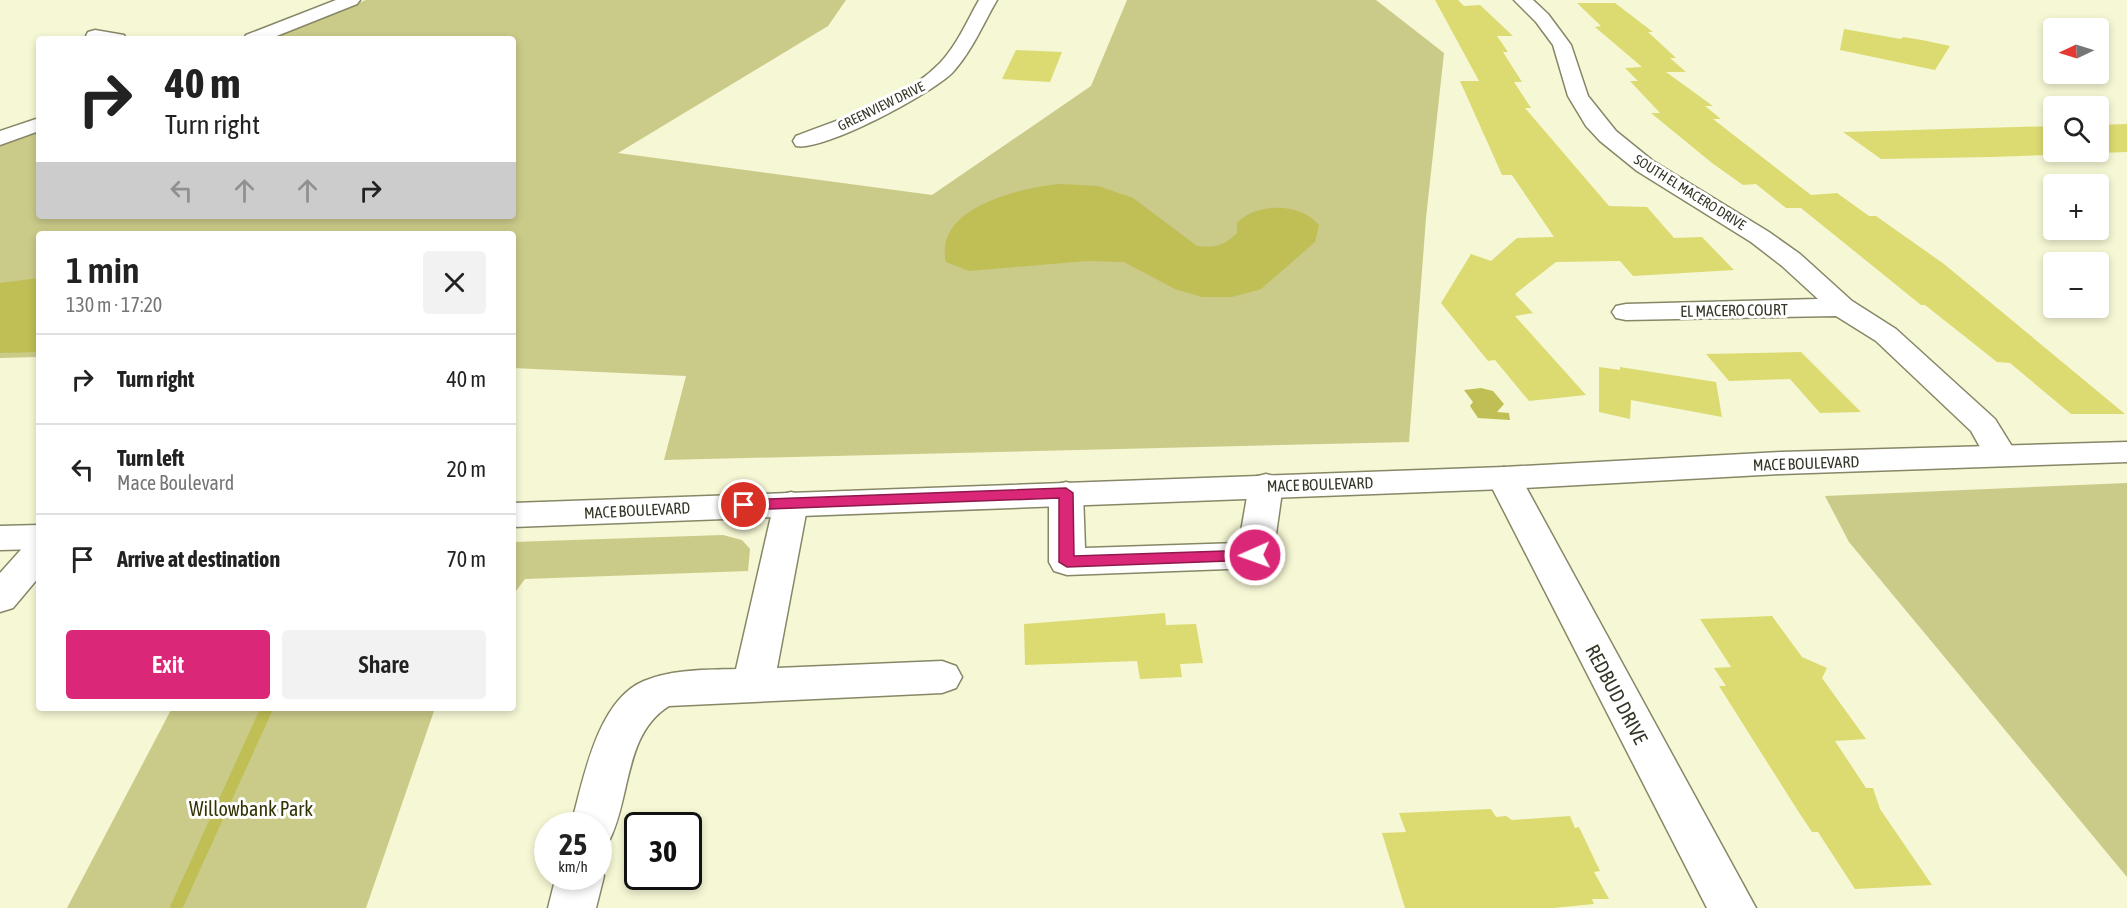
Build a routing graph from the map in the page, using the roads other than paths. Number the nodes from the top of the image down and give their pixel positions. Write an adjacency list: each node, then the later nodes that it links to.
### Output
1 (351, 0): 4 (street)
2 (988, 0): 7 (street, GREENVIEW DRIVE)
3 (1523, 0): 8 (street, SOUTH EL MACERO DRIVE)
4 (261, 36)
5 (36, 125): 6 (street)
6 (0, 138)
7 (804, 141)
8 (1842, 307): 9 (street, EL MACERO COURT); 11 (street, SOUTH EL MACERO DRIVE)
9 (1626, 312)
10 (2127, 452): 11 (street, MACE BOULEVARD)
11 (2001, 456): 12 (street, MACE BOULEVARD)
12 (1504, 478): 13 (street, MACE BOULEVARD); 26 (street, REDBUD DRIVE)
13 (1266, 485): 14 (street, MACE BOULEVARD); 14 (street)
14 (1066, 493): 15 (street, MACE BOULEVARD)
15 (791, 503): 16 (street, MACE BOULEVARD); 22 (street)
16 (516, 515)
17 (36, 537): 18 (street)
18 (0, 538)
19 (36, 556): 20 (street)
20 (0, 598)
21 (942, 677): 22 (street)
22 (753, 685): 23 (street)
23 (598, 812)
24 (576, 890): 25 (street)
25 (572, 908)
26 (1732, 908)

